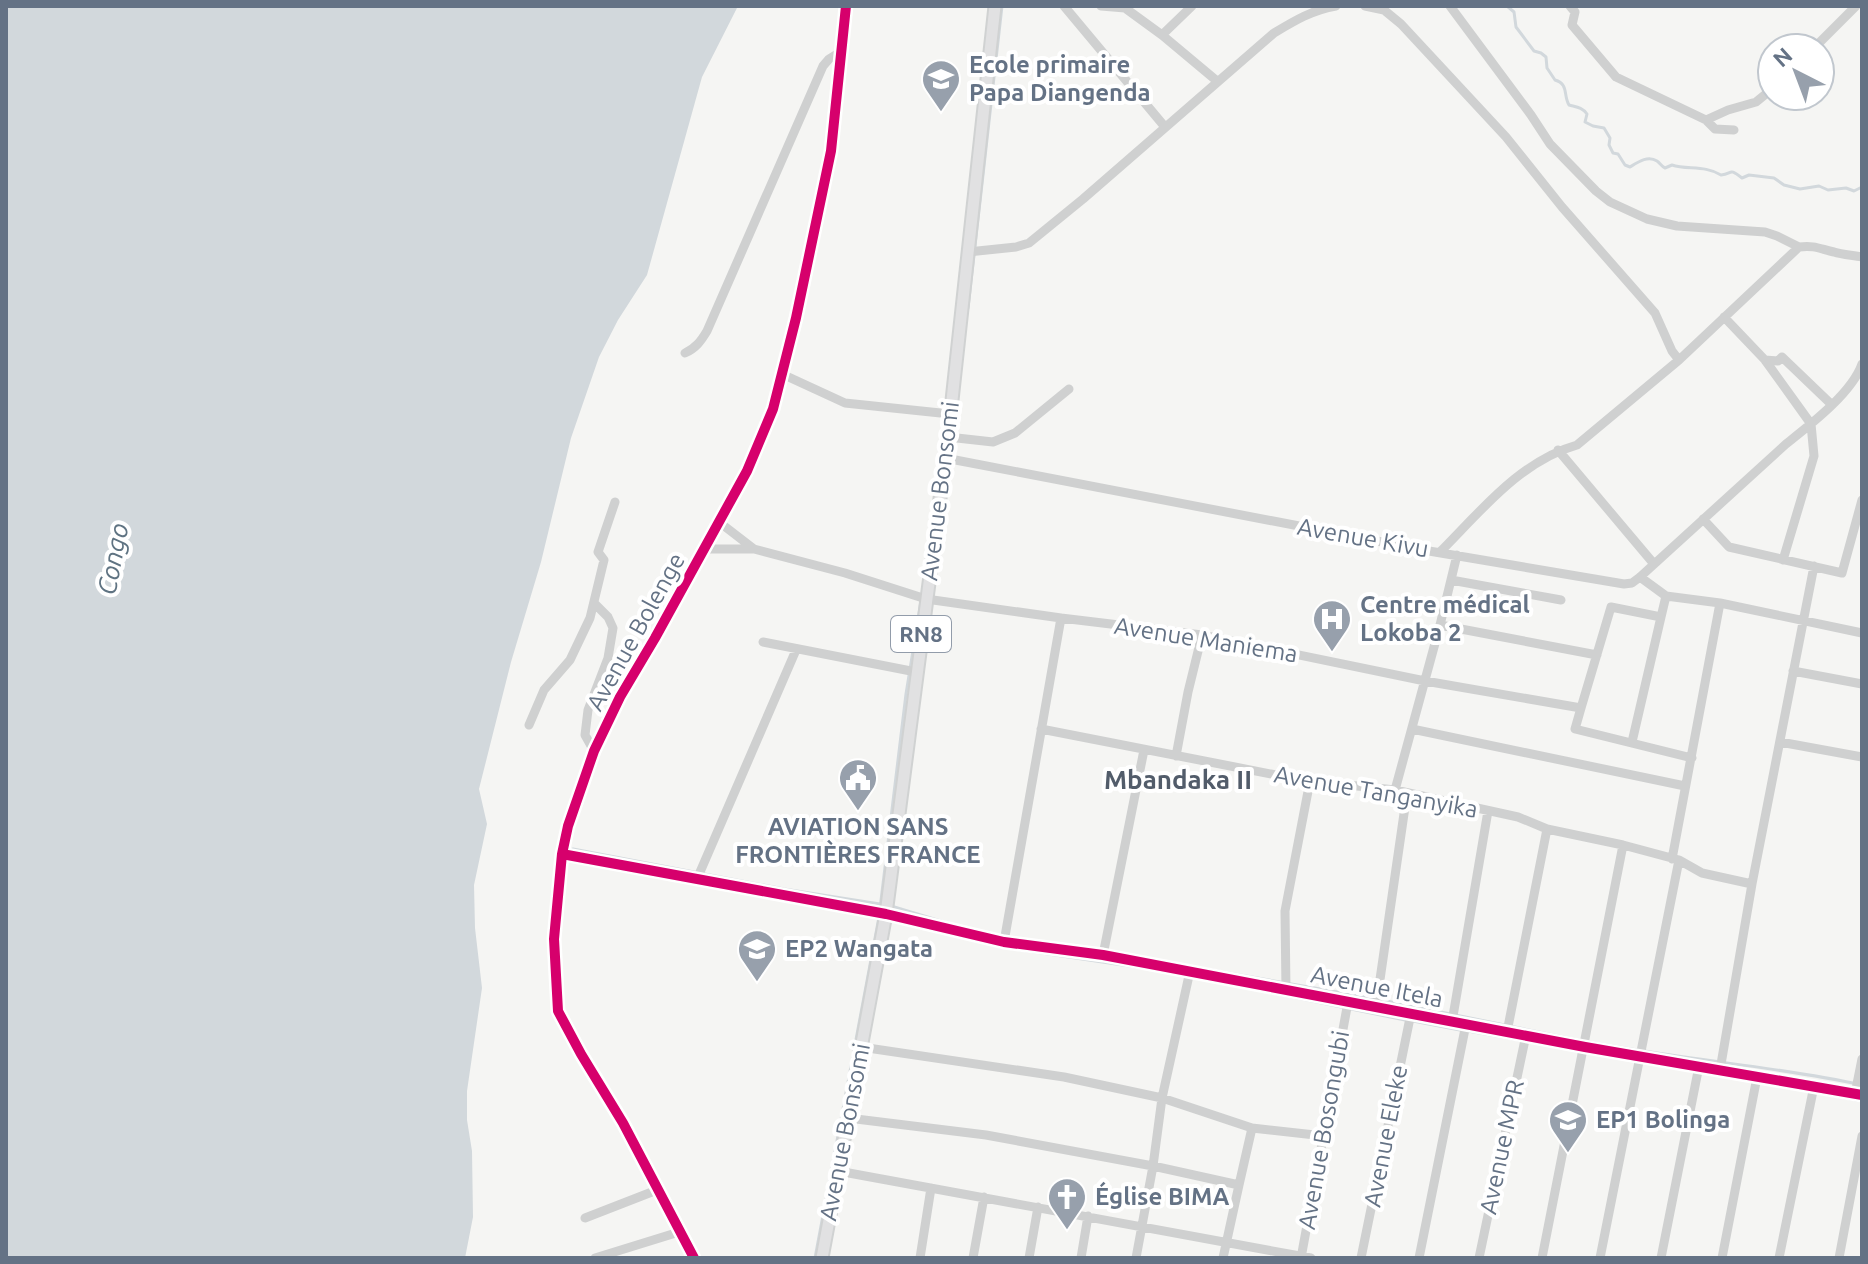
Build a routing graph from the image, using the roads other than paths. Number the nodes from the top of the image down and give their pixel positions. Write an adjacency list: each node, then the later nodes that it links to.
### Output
1 (846, 6): 13 (street, Avenue Bolenge)
2 (995, 6): 20 (main road, Avenue Bonsomi / RN8)
3 (1064, 6): 17 (street)
4 (1101, 6): 12 (street)
5 (1192, 6): 12 (street)
6 (1336, 6): 14 (street)
7 (1365, 6): 24 (street)
8 (1450, 6): 19 (street)
9 (1570, 6): 16 (street)
10 (1856, 6): 11 (street)
11 (1830, 32)
12 (1162, 35): 14 (street)
13 (842, 51): 23 (street); 27 (street, Avenue Bolenge)
14 (1217, 81): 17 (street)
15 (1756, 102): 16 (street)
16 (1706, 120): 18 (street)
17 (1165, 127): 20 (street)
18 (1734, 130)
19 (1799, 247): 21 (street); 22 (street, Avenue Kivu)
20 (968, 252): 30 (main road, Avenue Bonsomi / RN8)
21 (1862, 257)
22 (1724, 317): 24 (street, Avenue Kivu); 25 (street)
23 (685, 353)
24 (1679, 360): 33 (street, Avenue Kivu)
25 (1765, 360): 29 (street); 31 (street)
26 (1861, 368): 29 (street)
27 (782, 374): 30 (street); 38 (street, Avenue Bolenge)
28 (1069, 389): 32 (street)
29 (1831, 404): 31 (street)
30 (950, 414): 32 (main road, Avenue Bonsomi / RN8)
31 (1811, 424): 37 (street); 43 (street)
32 (948, 437): 34 (main road, Avenue Bonsomi / RN8)
33 (1558, 450): 41 (street, Avenue Kivu); 44 (street)
34 (945, 458): 41 (street, Avenue Kivu); 49 (main road, Avenue Bonsomi / RN8)
35 (1862, 500): 45 (street)
36 (615, 502): 51 (street)
37 (1703, 519): 43 (street); 44 (street)
38 (719, 522): 39 (street, Avenue Bolenge); 40 (street)
39 (705, 549): 40 (street); 73 (street, Avenue Bolenge)
40 (754, 549): 49 (street, Avenue Maniema)
41 (1440, 552): 42 (street)
42 (1457, 555): 46 (street); 47 (street)
43 (1783, 560): 45 (street)
44 (1654, 564): 46 (street)
45 (1814, 566): 55 (street)
46 (1640, 577): 48 (street)
47 (1451, 580): 50 (street); 56 (street)
48 (1666, 596): 52 (street); 53 (street)
49 (926, 599): 54 (street, Avenue Maniema); 63 (main road, Avenue Bonsomi / RN8)
50 (1561, 600)
51 (594, 603): 67 (street); 73 (street)
52 (1720, 603): 55 (street); 76 (street)
53 (1661, 617): 61 (street); 70 (street)
54 (1061, 618): 58 (street, Avenue Maniema); 68 (street)
55 (1803, 620): 57 (street); 62 (street)
56 (1440, 625): 61 (street); 64 (street)
57 (1862, 633)
58 (1202, 635): 64 (street, Avenue Maniema); 74 (street)
59 (763, 642): 60 (street)
60 (796, 650): 63 (street); 86 (street)
61 (1597, 655): 66 (street)
62 (1793, 671): 65 (street); 71 (street)
63 (916, 672): 88 (main road, Avenue Bonsomi / RN8)
64 (1425, 681): 66 (street, Avenue Maniema); 69 (street)
65 (1862, 684)
66 (1581, 708): 70 (street)
67 (529, 725)
68 (1041, 729): 72 (street, Avenue Tanganyika); 89 (street)
69 (1412, 729): 78 (street); 79 (street)
70 (1632, 742): 76 (street)
71 (1780, 742): 75 (street); 87 (street)
72 (1144, 750): 74 (street, Avenue Tanganyika); 90 (street)
73 (594, 751): 84 (street, Avenue Bolenge)
74 (1176, 756): 77 (street, Avenue Tanganyika)
75 (1862, 757)
76 (1692, 758): 78 (street)
77 (1310, 781): 79 (street, Avenue Tanganyika); 92 (street)
78 (1685, 786): 85 (street)
79 (1395, 790): 80 (street, Avenue Tanganyika)
80 (1407, 793): 81 (street, Avenue Tanganyika); 94 (street)
81 (1488, 811): 82 (street, Avenue Tanganyika); 96 (street)
82 (1547, 829): 83 (street, Avenue Tanganyika); 98 (street)
83 (1623, 845): 85 (street, Avenue Tanganyika); 101 (street)
84 (562, 854): 86 (street, Avenue Itela); 118 (street, Avenue Bolenge)
85 (1676, 860): 87 (street, Avenue Tanganyika); 102 (street)
86 (697, 879): 88 (street, Avenue Itela)
87 (1752, 884): 105 (street)
88 (886, 914): 89 (street, Avenue Itela); 100 (main road, Avenue Bonsomi / RN8)
89 (1004, 942): 90 (street, Avenue Itela)
90 (1103, 955): 91 (street, Avenue Itela)
91 (1190, 971): 92 (street, Avenue Itela); 109 (street)
92 (1286, 991): 93 (street, Avenue Itela)
93 (1348, 1002): 94 (street, Avenue Itela); 112 (street, Avenue Bosongubi)
94 (1376, 1007): 95 (street, Avenue Itela)
95 (1411, 1013): 96 (street, Avenue Itela); 136 (street, Avenue Eleke)
96 (1452, 1022): 97 (street, Avenue Itela)
97 (1466, 1024): 98 (street, Avenue Itela); 137 (street)
98 (1507, 1032): 99 (street, Avenue Itela)
99 (1526, 1035): 101 (street, Avenue Itela); 138 (street, Avenue MPR)
100 (861, 1047): 109 (street); 110 (main road, Avenue Bonsomi / RN8)
101 (1585, 1047): 102 (street, Avenue Itela); 139 (street)
102 (1641, 1056): 104 (street, Avenue Itela); 140 (street)
103 (1862, 1059): 108 (street)
104 (1699, 1066): 105 (street, Avenue Itela); 141 (street)
105 (1720, 1070): 106 (street, Avenue Itela)
106 (1757, 1077): 107 (street, Avenue Itela); 142 (street)
107 (1814, 1086): 108 (street, Avenue Itela); 143 (street)
108 (1858, 1095)
109 (1162, 1098): 111 (street); 114 (street)
110 (848, 1118): 114 (street); 115 (main road, Avenue Bonsomi / RN8)
111 (1252, 1128): 112 (street); 116 (street)
112 (1324, 1136): 126 (street, Avenue Bosongubi)
113 (1862, 1136): 144 (street)
114 (1153, 1166): 116 (street); 123 (street)
115 (838, 1171): 117 (street); 129 (main road, Avenue Bonsomi / RN8)
116 (1239, 1185): 125 (street)
117 (931, 1188): 119 (street); 130 (street)
118 (657, 1190): 122 (street); 124 (street, Avenue Bolenge)
119 (984, 1197): 120 (street); 131 (street)
120 (1038, 1207): 121 (street); 132 (street)
121 (1088, 1216): 123 (street); 133 (street)
122 (585, 1218)
123 (1142, 1226): 125 (street); 134 (street)
124 (679, 1232): 127 (street); 128 (street, Avenue Bolenge)
125 (1227, 1242): 126 (street); 135 (street)
126 (1304, 1257)
127 (595, 1258)
128 (694, 1258)
129 (822, 1258)
130 (920, 1258)
131 (973, 1258)
132 (1029, 1258)
133 (1081, 1258)
134 (1136, 1258)
135 (1223, 1258)
136 (1361, 1258)
137 (1419, 1258)
138 (1479, 1258)
139 (1542, 1258)
140 (1600, 1258)
141 (1661, 1258)
142 (1722, 1258)
143 (1779, 1258)
144 (1839, 1258)

